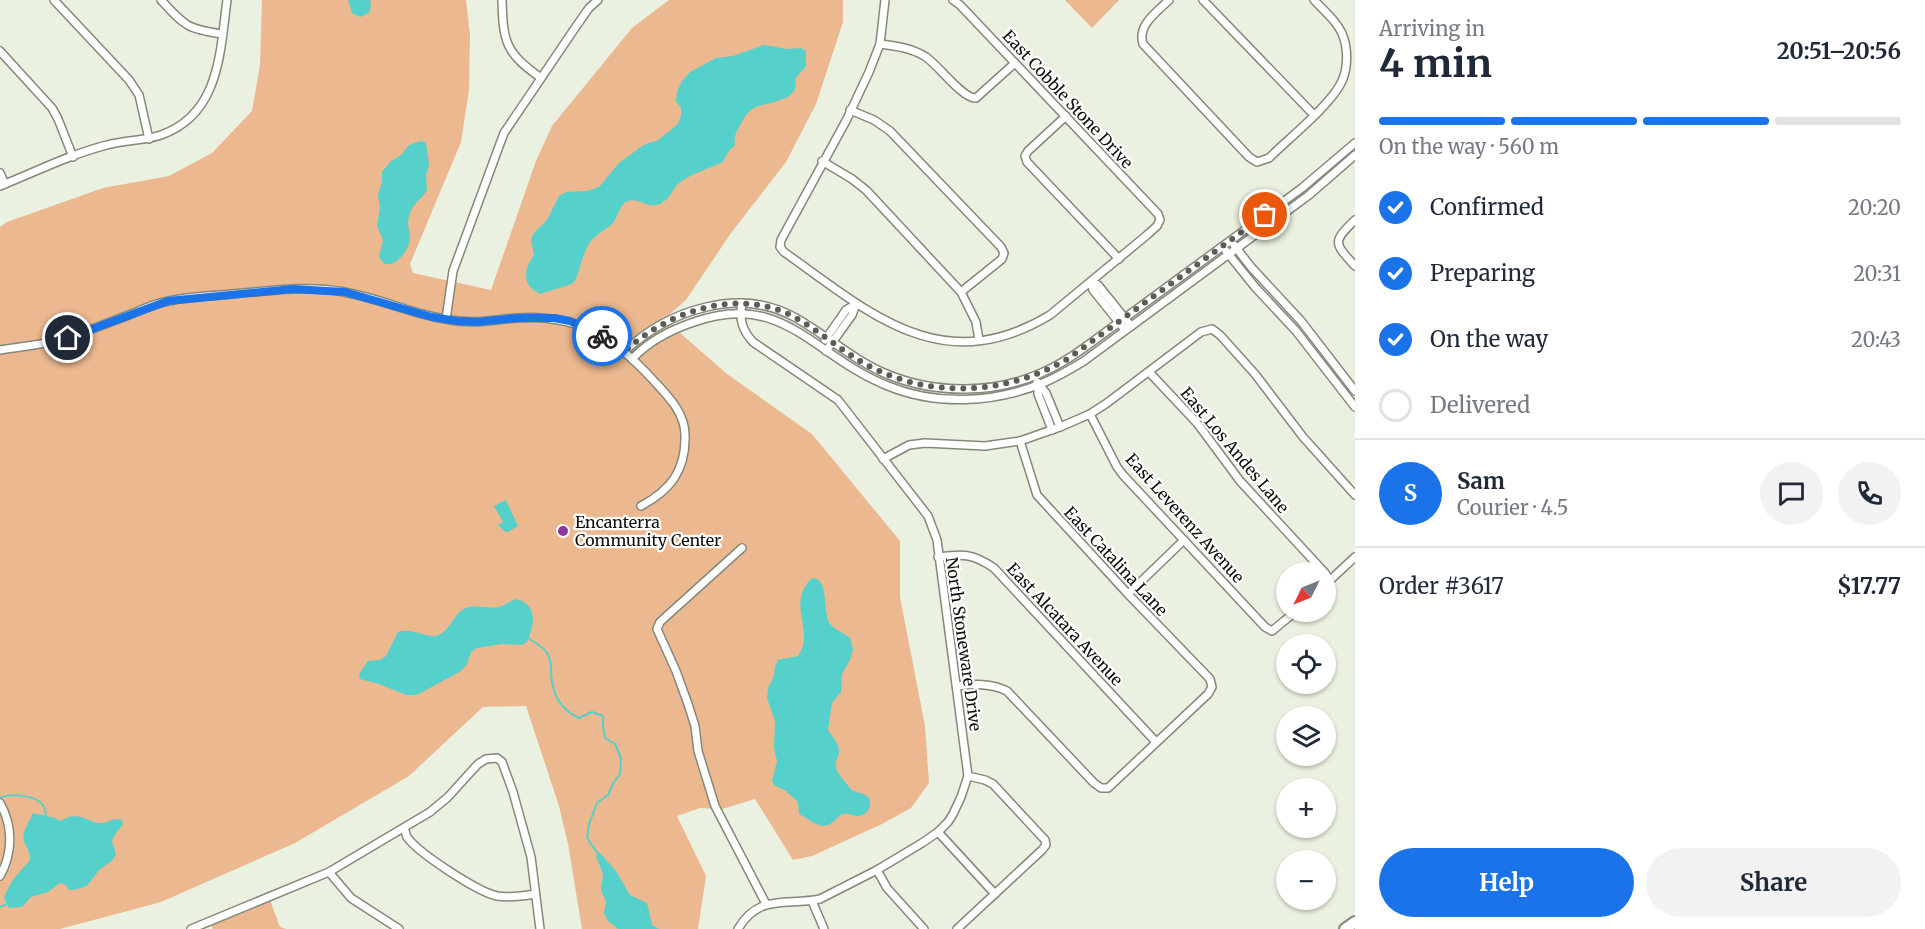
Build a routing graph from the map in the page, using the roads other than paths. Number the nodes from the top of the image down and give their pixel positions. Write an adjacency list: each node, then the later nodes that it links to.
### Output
1 (54, 0): 21 (street)
2 (161, 0): 11 (street)
3 (227, 0): 11 (street)
4 (502, 0): 17 (street)
5 (598, 0): 17 (street)
6 (885, 0): 12 (street)
7 (953, 0): 16 (street, East Cobble Stone Drive)
8 (1169, 0): 19 (street)
9 (1203, 0): 19 (street)
10 (1314, 0): 15 (street)
11 (222, 34): 21 (street)
12 (880, 44): 16 (street); 18 (street)
13 (0, 51): 24 (street)
14 (1355, 52): 15 (street)
15 (1346, 54): 19 (street)
16 (1015, 63): 20 (street, East Cobble Stone Drive)
17 (541, 78): 40 (street)
18 (850, 111): 25 (street); 36 (street)
19 (1314, 115)
20 (1066, 116): 33 (street); 33 (street, East Cobble Stone Drive)
21 (149, 139): 24 (street)
22 (1355, 142): 29 (street)
23 (1355, 155): 31 (street)
24 (73, 157): 27 (street)
25 (822, 161): 36 (street); 38 (street)
26 (0, 173): 27 (street)
27 (2, 185)
28 (1355, 220): 34 (street)
29 (1230, 240): 30 (street); 31 (street)
30 (1222, 246): 32 (street); 41 (street)
31 (1236, 248): 32 (street); 52 (street)
32 (1229, 254): 42 (street); 53 (street)
33 (1119, 259): 35 (street)
34 (1355, 266)
35 (1091, 282): 41 (street); 44 (street)
36 (961, 292): 44 (street)
37 (742, 303): 39 (street); 43 (street); 47 (street)
38 (856, 303): 43 (street); 44 (street)
39 (740, 312): 46 (street); 48 (street); 58 (street, North Stoneware Drive)
40 (446, 319): 45 (street); 47 (street)
41 (1121, 320): 42 (street); 50 (street)
42 (1128, 328): 51 (street)
43 (830, 340): 46 (street); 50 (street)
44 (980, 340)
45 (0, 350)
46 (824, 350): 51 (street)
47 (624, 352): 48 (street)
48 (632, 359): 60 (street)
49 (1149, 372): 54 (street); 59 (street); 65 (street, East Los Andes Lane)
50 (1034, 376): 51 (street)
51 (1038, 385): 55 (street); 56 (street)
52 (1355, 390)
53 (1355, 407)
54 (1090, 414): 55 (street); 61 (street, East Leverenz Avenue)
55 (1060, 427): 56 (street)
56 (1052, 430): 57 (street)
57 (1020, 441): 58 (street); 67 (street, East Catalina Lane)
58 (883, 459): 63 (street, North Stoneware Drive)
59 (1355, 495)
60 (641, 506)
61 (1184, 540): 67 (street); 68 (street, East Leverenz Avenue)
62 (742, 548): 81 (street)
63 (938, 557): 69 (street, North Stoneware Drive); 70 (street, East Alcatara Avenue)
64 (1355, 557): 66 (street)
65 (1313, 562)
66 (1336, 571)
67 (1128, 594): 70 (street, East Catalina Lane)
68 (1283, 622)
69 (957, 686): 70 (street); 71 (street, North Stoneware Drive)
70 (1156, 742)
71 (968, 776): 74 (street, North Stoneware Drive); 79 (street)
72 (2, 806): 77 (street)
73 (404, 828): 76 (street); 78 (street); 78 (street)
74 (938, 832): 75 (street, North Stoneware Drive); 79 (street)
75 (877, 870): 80 (street, North Stoneware Drive); 88 (street)
76 (329, 872): 83 (street); 84 (street)
77 (0, 876)
78 (535, 894): 85 (street)
79 (995, 894): 89 (street)
80 (812, 901): 81 (street, North Stoneware Drive); 87 (street)
81 (766, 904): 86 (street)
82 (1355, 922): 90 (main road)
83 (190, 929)
84 (399, 929)
85 (540, 929)
86 (738, 929)
87 (824, 929)
88 (924, 929)
89 (957, 929)
90 (1345, 929)

